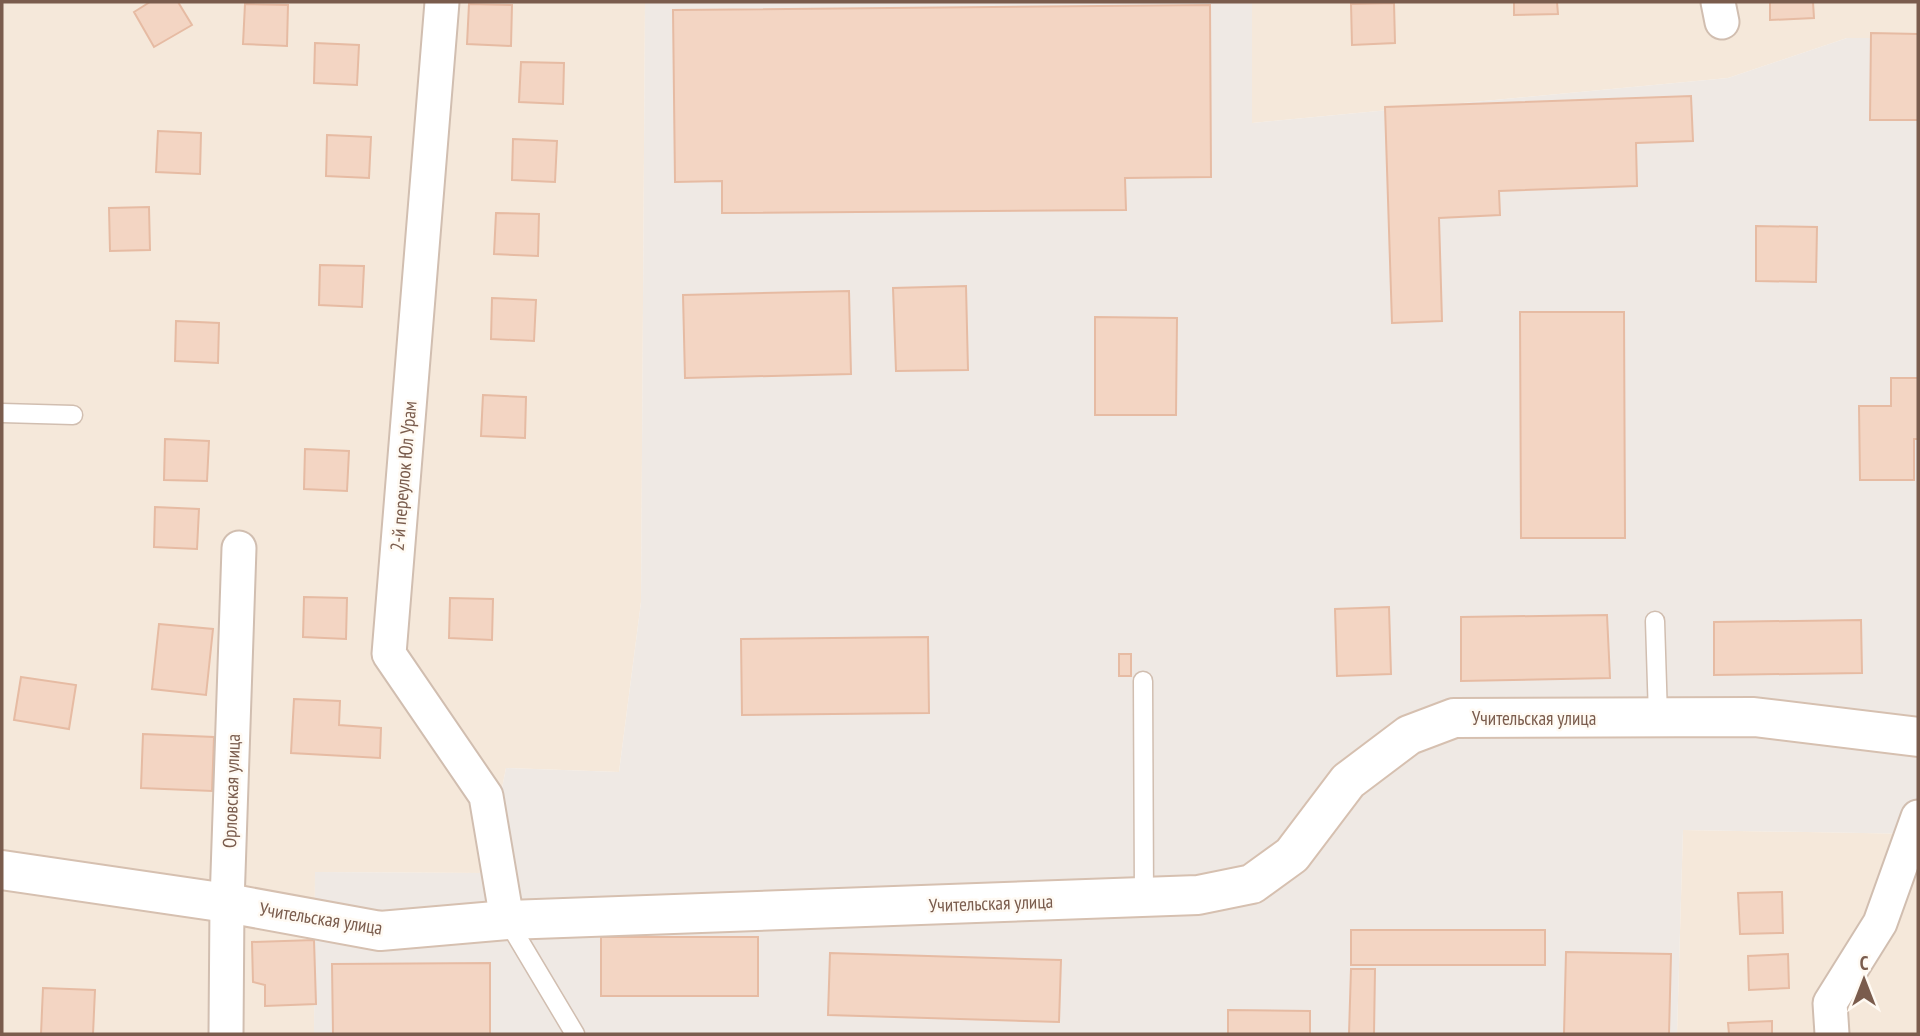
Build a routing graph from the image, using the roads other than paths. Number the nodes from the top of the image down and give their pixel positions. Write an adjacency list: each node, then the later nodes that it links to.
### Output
1 (442, 2): 13 (street, 2-й переулок Юл Урам)
2 (2, 413): 3 (lane)
3 (73, 415)
4 (239, 548): 12 (street, Орловская улица)
5 (1655, 621): 7 (lane)
6 (1143, 681): 11 (lane)
7 (1658, 717): 8 (street, Учительская улица); 11 (street, Учительская улица)
8 (1918, 737)
9 (1918, 817): 16 (street)
10 (2, 870): 12 (street, Учительская улица)
11 (1144, 897): 13 (street, Учительская улица)
12 (227, 903): 13 (street, Учительская улица); 14 (street, Орловская улица)
13 (507, 920): 15 (lane)
14 (226, 1034)
15 (575, 1034)
16 (1832, 1034)

